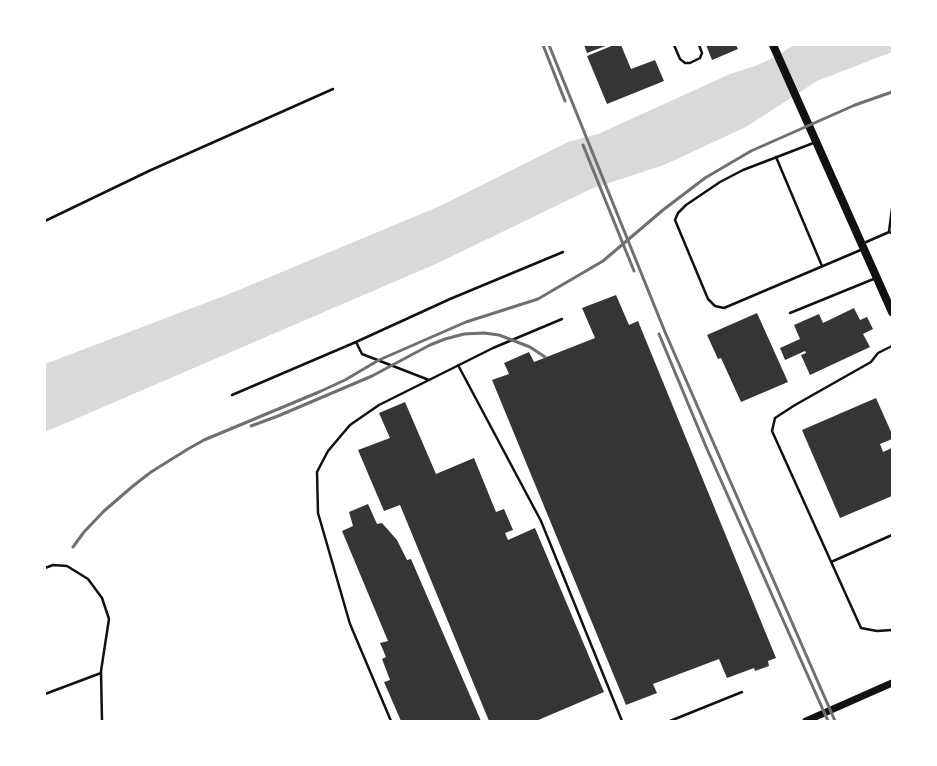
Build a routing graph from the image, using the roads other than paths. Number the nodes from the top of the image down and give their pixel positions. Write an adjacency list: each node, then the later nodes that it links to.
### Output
1 (674, 45): 2 (lane)
2 (699, 45)
3 (774, 48): 5 (main road)
4 (333, 89): 8 (lane)
5 (816, 142): 6 (lane); 10 (main road)
6 (776, 157): 12 (lane); 12 (lane)
7 (892, 208): 9 (lane)
8 (45, 221)
9 (890, 233): 10 (lane)
10 (863, 246): 12 (lane); 13 (main road)
11 (563, 252): 17 (lane)
12 (822, 266)
13 (877, 278): 14 (main road); 15 (lane)
14 (892, 312)
15 (790, 313)
16 (562, 319): 19 (lane)
17 (356, 342): 20 (lane); 21 (lane)
18 (892, 346): 23 (lane)
19 (458, 365): 20 (lane); 32 (lane)
20 (430, 380): 31 (lane)
21 (232, 395)
22 (892, 535): 23 (lane)
23 (831, 562): 25 (lane)
24 (45, 568): 26 (lane)
25 (892, 630)
26 (101, 673): 29 (lane); 30 (lane)
27 (892, 683): 34 (street)
28 (742, 692): 33 (lane)
29 (45, 694)
30 (102, 721)
31 (391, 721)
32 (622, 721)
33 (670, 721)
34 (806, 721)

